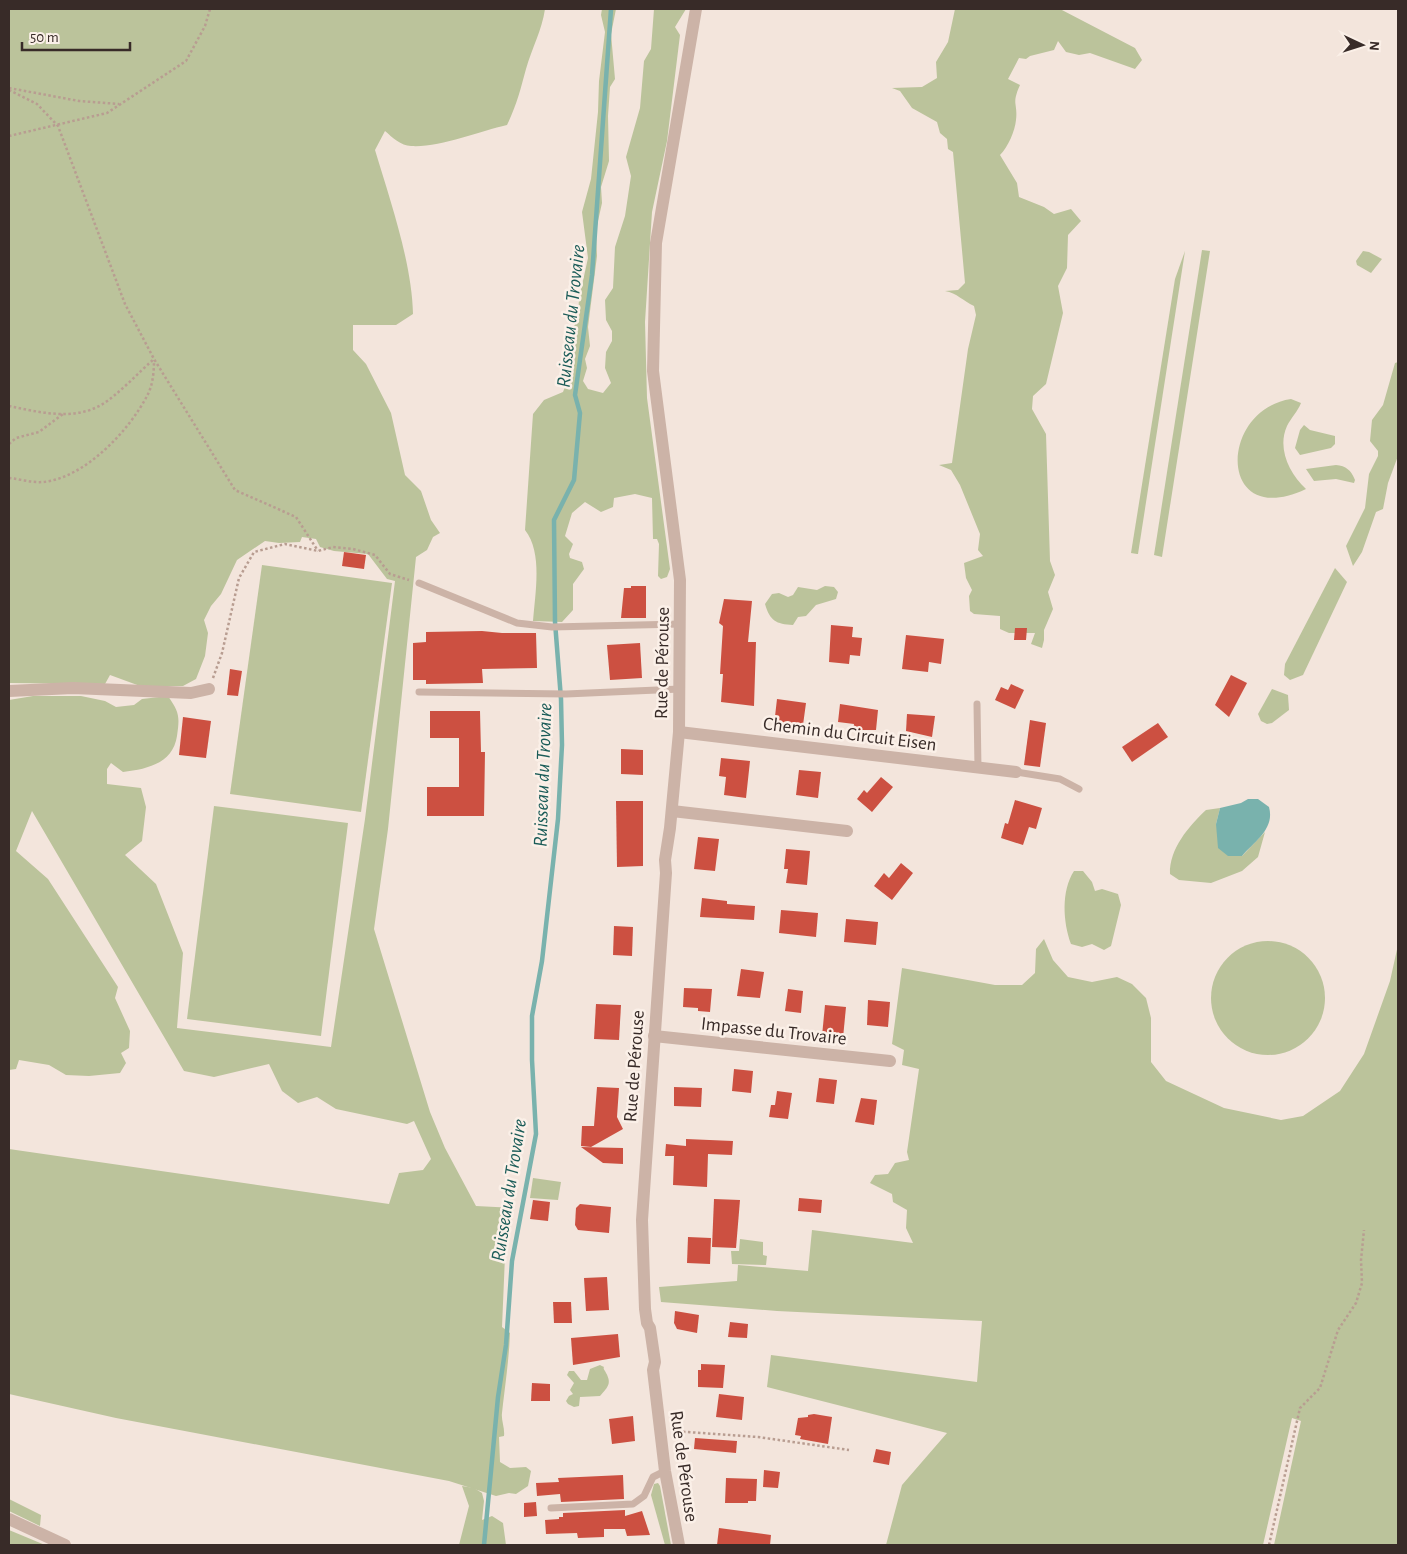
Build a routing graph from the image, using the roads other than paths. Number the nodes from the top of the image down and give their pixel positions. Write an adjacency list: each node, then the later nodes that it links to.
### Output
1 (696, 9): 3 (street, Rue de Pérouse)
2 (419, 582): 3 (lane)
3 (681, 624): 5 (street, Rue de Pérouse)
4 (209, 689): 6 (street)
5 (680, 689): 7 (lane); 9 (street, Rue de Pérouse)
6 (9, 690)
7 (419, 692)
8 (977, 704): 10 (lane)
9 (678, 732): 10 (street, Chemin du Circuit Eisen); 13 (street, Rue de Pérouse)
10 (978, 769): 11 (street, Chemin du Circuit Eisen)
11 (1016, 772): 12 (lane)
12 (1079, 789)
13 (672, 812): 14 (street); 15 (street, Rue de Pérouse)
14 (847, 831)
15 (654, 1036): 16 (street, Impasse du Trovaire); 17 (street, Rue de Pérouse)
16 (890, 1061)
17 (665, 1471): 18 (lane); 21 (street, Rue de Pérouse)
18 (552, 1508)
19 (9, 1519): 20 (street)
20 (65, 1545)
21 (679, 1545)

